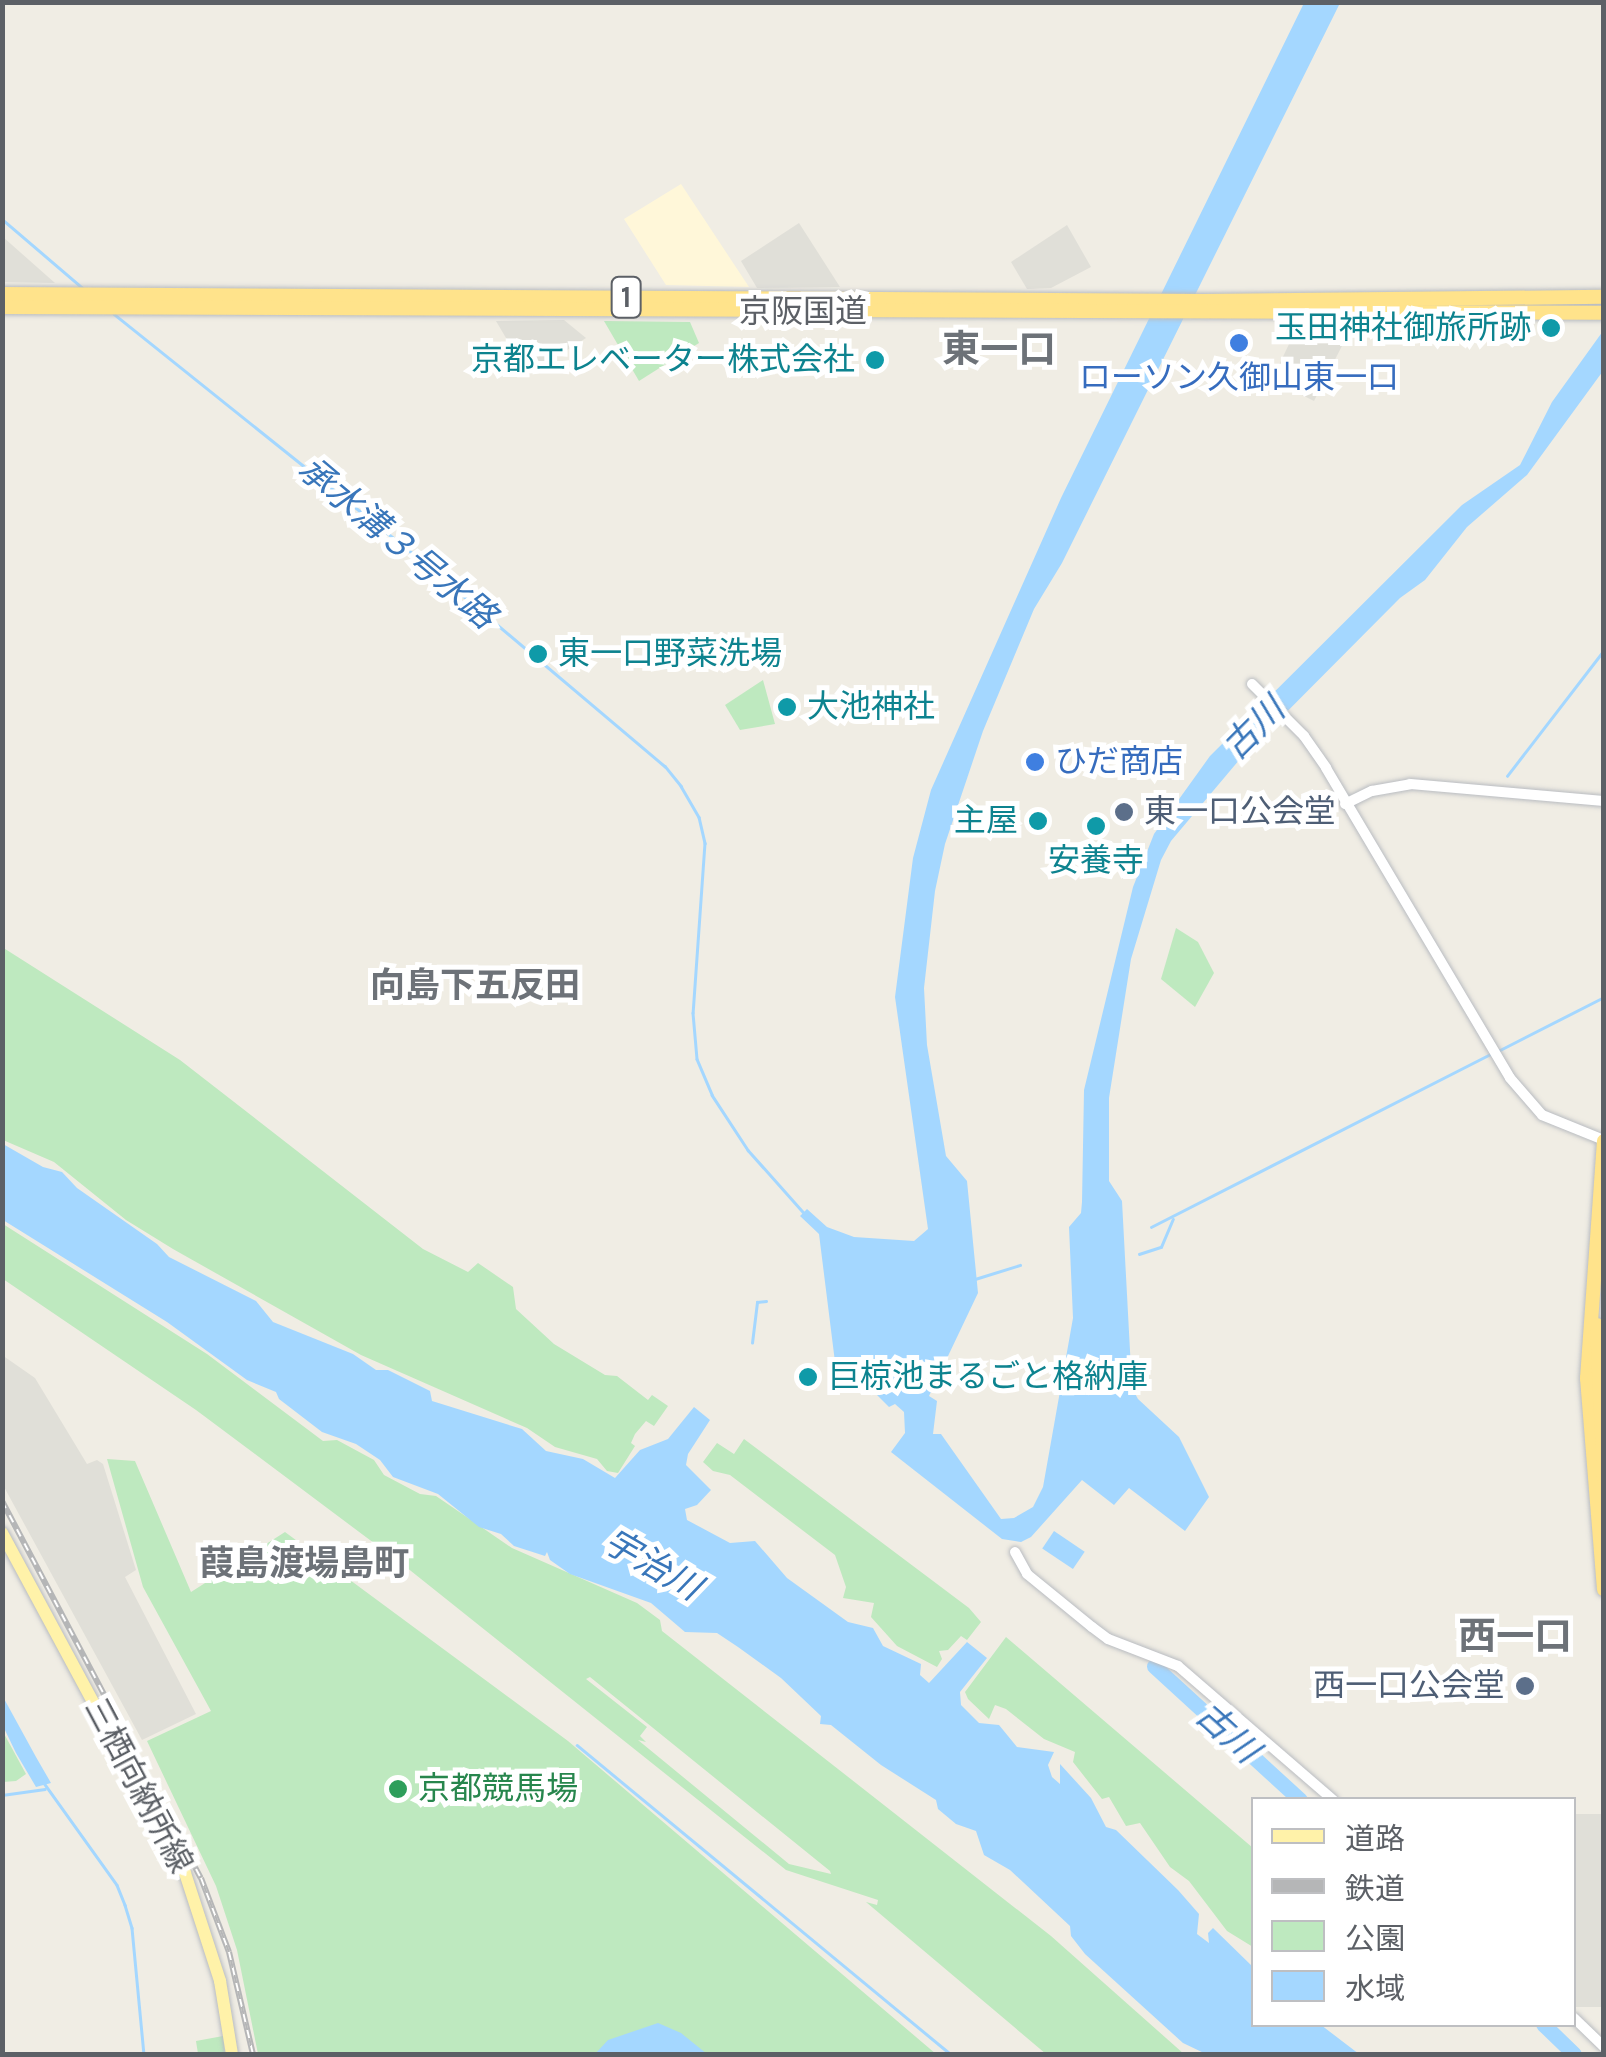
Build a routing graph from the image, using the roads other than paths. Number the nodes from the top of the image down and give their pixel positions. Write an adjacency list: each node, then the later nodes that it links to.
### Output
1 (2, 294): 3 (highway, 京阪国道 / 1)
2 (1599, 297): 6 (highway, 京阪国道 / 1)
3 (78, 301): 4 (highway, 京阪国道 / 1); 5 (highway, 京阪国道 / 1); 5 (highway, 京阪国道 / 1)
4 (2, 307)
5 (1146, 307): 6 (highway, 京阪国道 / 1)
6 (1201, 307): 7 (highway, 京阪国道 / 1)
7 (1604, 314)
8 (1254, 686): 10 (street)
9 (1604, 801): 10 (street)
10 (1344, 804): 11 (street)
11 (1604, 1141): 16 (highway)
12 (1604, 1232): 13 (highway)
13 (1604, 1480)
14 (2, 1533): 20 (main road, 三栖向納所線)
15 (1014, 1552): 17 (street)
16 (1604, 1589)
17 (1330, 1797)
18 (1576, 2020): 19 (street)
19 (1604, 2047)
20 (232, 2054)

